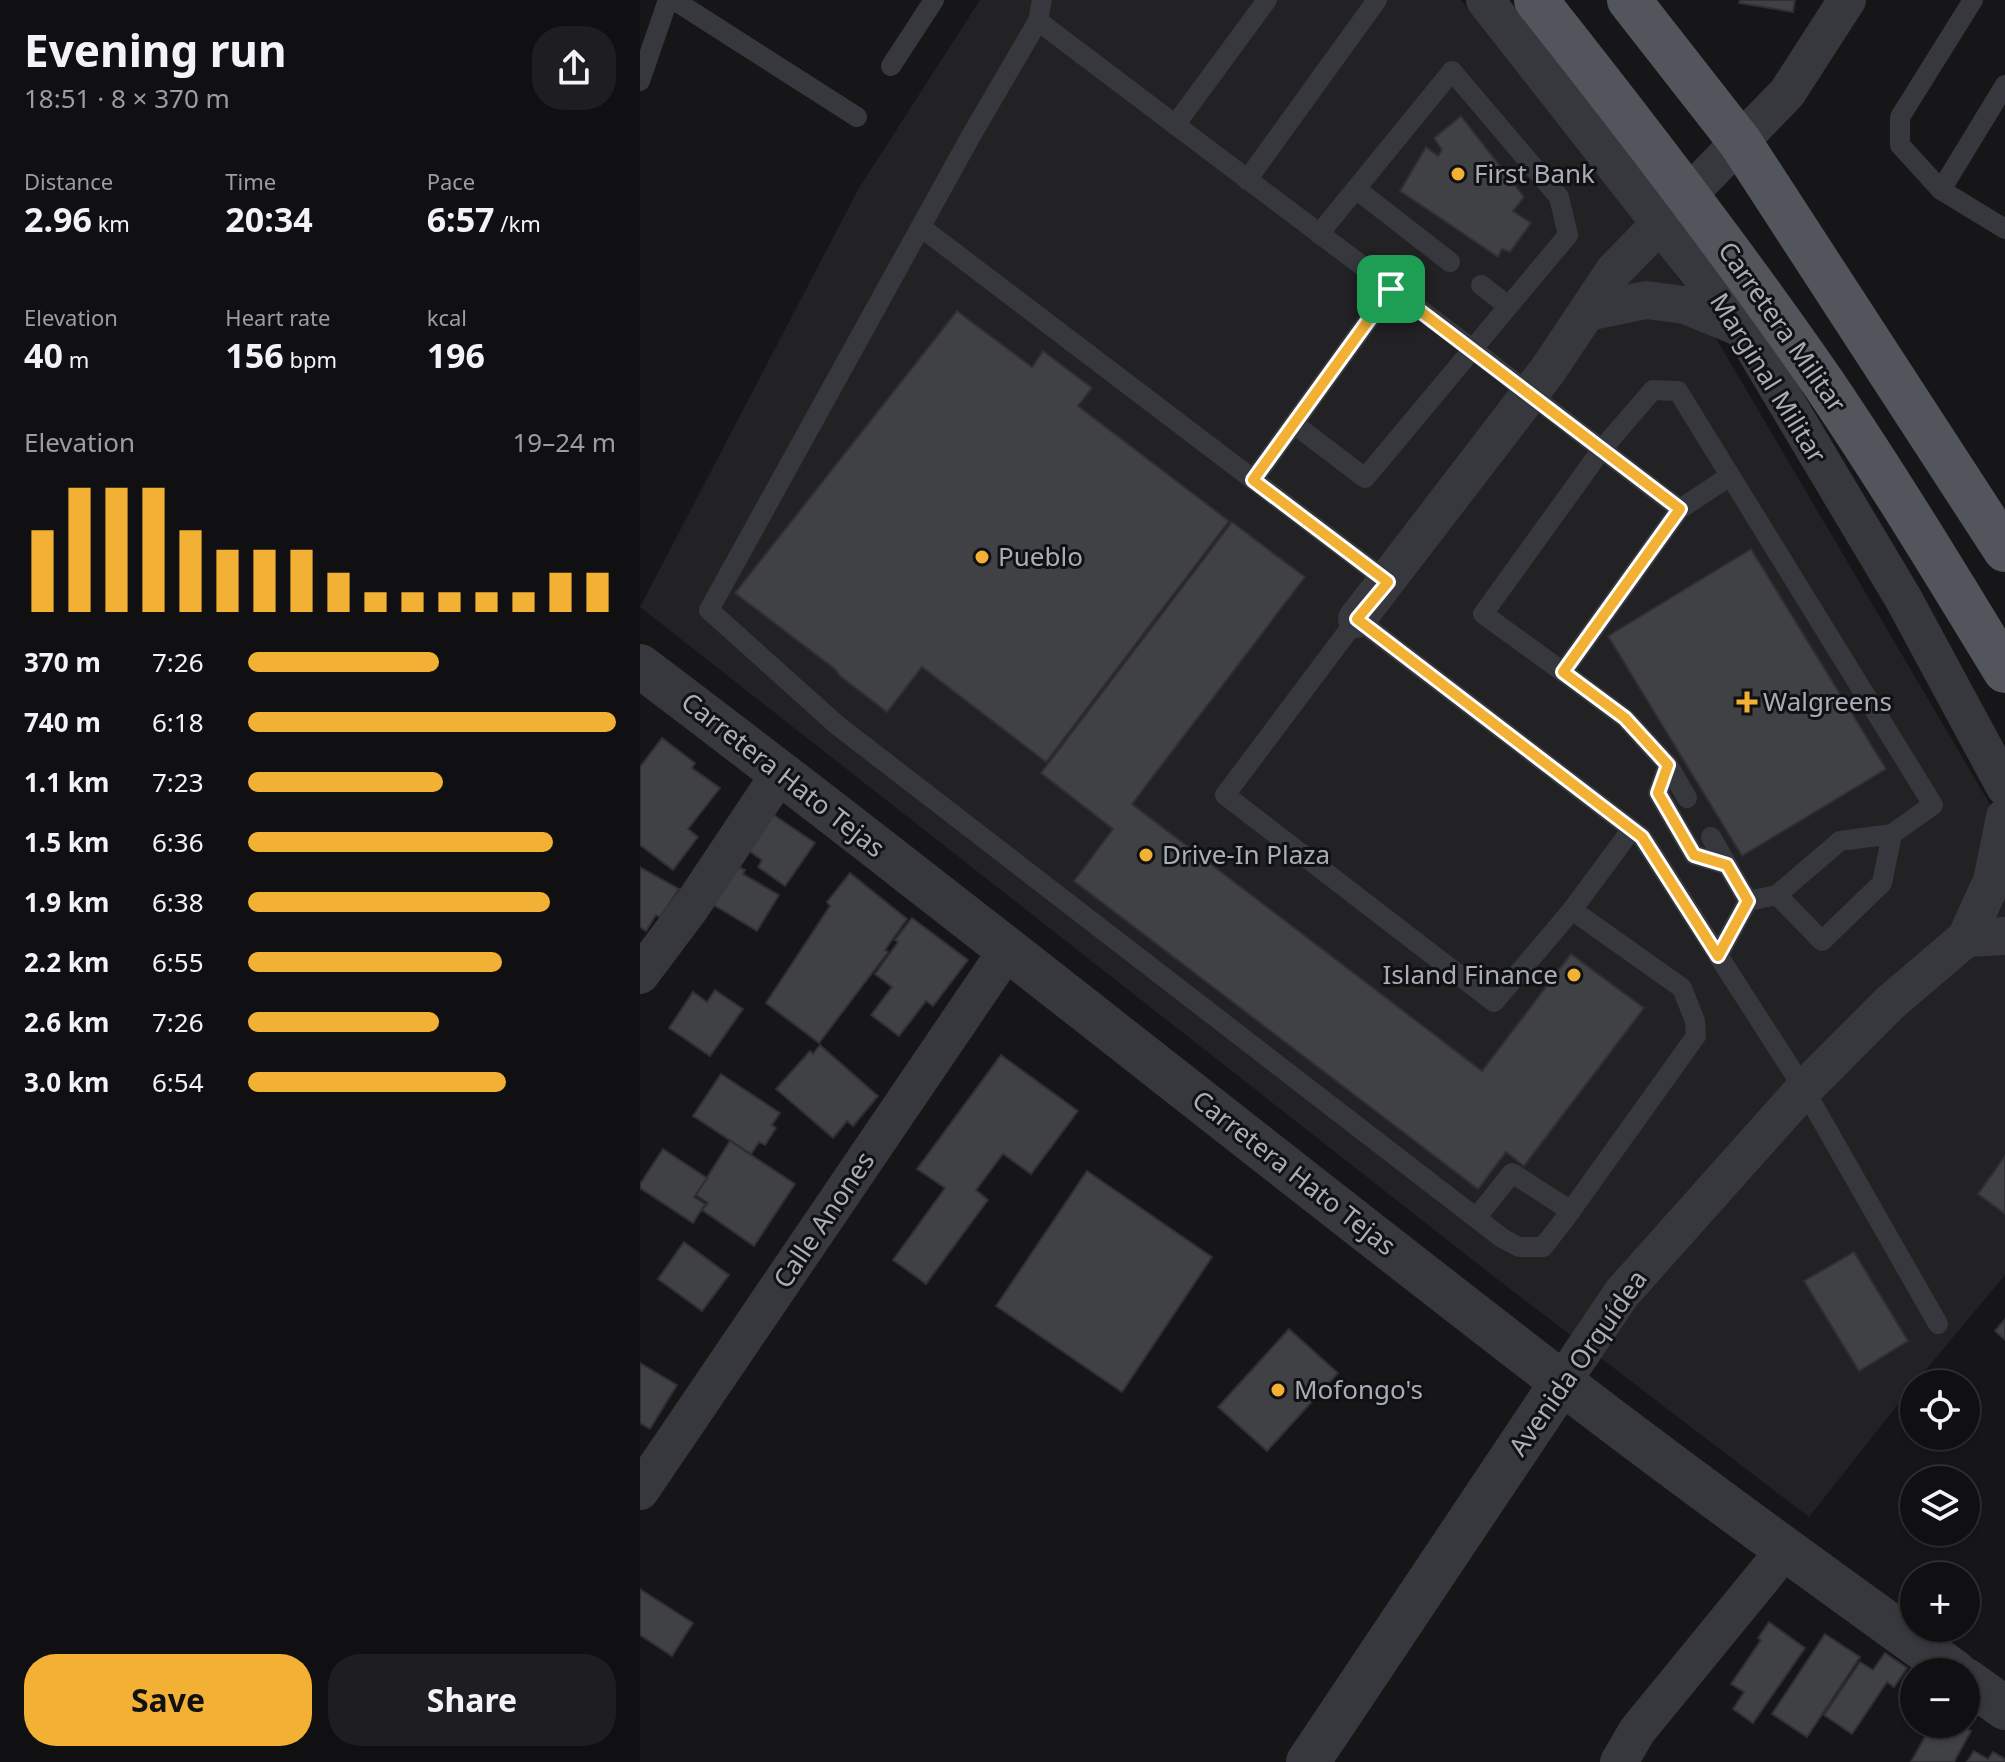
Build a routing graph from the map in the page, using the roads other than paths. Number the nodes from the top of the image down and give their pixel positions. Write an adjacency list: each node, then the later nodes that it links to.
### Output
1 (671, 0): 13 (lane); 15 (lane)
2 (934, 0): 12 (lane)
3 (1042, 0): 11 (lane)
4 (1267, 0): 16 (lane)
5 (1377, 0): 18 (lane)
6 (1485, 0): 21 (street, Marginal Militar)
7 (1536, 0): 21 (main road, Carretera Militar)
8 (1629, 0): 17 (main road)
9 (1847, 0): 17 (street)
10 (1973, 0): 20 (lane)
11 (1038, 21): 16 (lane); 22 (lane)
12 (891, 66)
13 (640, 81)
14 (2005, 85): 20 (lane)
15 (857, 117)
16 (1175, 125): 18 (lane)
17 (1740, 142): 21 (street); 38 (main road)
18 (1247, 180): 24 (lane)
19 (1356, 189): 24 (lane); 25 (lane); 28 (lane)
20 (1941, 190): 23 (lane)
21 (1675, 208): 29 (street); 30 (street, Marginal Militar); 42 (main road, Carretera Militar)
22 (922, 228): 36 (lane); 63 (lane)
23 (2005, 229)
24 (1319, 234): 27 (lane)
25 (1450, 262)
26 (1481, 285): 28 (lane)
27 (1391, 289): 31 (lane); 33 (lane)
28 (1507, 305): 31 (lane)
29 (1588, 312): 30 (street); 32 (street)
30 (1742, 328): 46 (street, Marginal Militar)
31 (1471, 348): 32 (lane); 33 (lane)
32 (1530, 394): 34 (lane); 39 (street)
33 (1294, 424): 36 (lane)
34 (1602, 449): 35 (lane); 37 (lane); 43 (lane)
35 (1730, 476): 37 (lane); 50 (lane)
36 (1253, 480): 39 (lane)
37 (1680, 509): 43 (lane)
38 (2005, 550)
39 (1388, 582): 40 (street)
40 (1357, 619): 49 (lane); 55 (lane)
41 (640, 666): 45 (street, Carretera Hato Tejas)
42 (2005, 671)
43 (1563, 672): 44 (lane)
44 (1668, 765): 47 (lane); 52 (lane)
45 (781, 772): 58 (street, Carretera Hato Tejas); 60 (street)
46 (2005, 787)
47 (1687, 798)
48 (2005, 817): 57 (street)
49 (1632, 829): 55 (lane); 59 (lane)
50 (1892, 834): 53 (lane); 53 (lane)
51 (1711, 837): 52 (lane)
52 (1727, 865): 54 (lane)
53 (1777, 895): 54 (lane)
54 (1748, 901): 59 (lane)
55 (1572, 910): 62 (lane)
56 (2005, 936): 57 (street)
57 (1966, 938): 61 (street, Avenida Orquídea)
58 (1008, 949): 65 (street, Carretera Hato Tejas); 66 (street, Calle Anones)
59 (1718, 956): 61 (lane)
60 (640, 975)
61 (1804, 1089): 64 (lane); 65 (street, Avenida Orquídea)
62 (1571, 1211): 63 (lane); 63 (lane)
63 (1476, 1218)
64 (1938, 1324)
65 (1562, 1382): 67 (street, Carretera Hato Tejas); 71 (street, Avenida Orquídea)
66 (640, 1491)
67 (1785, 1550): 68 (street, Carretera Hato Tejas); 72 (street)
68 (1935, 1658)
69 (1980, 1690): 70 (street)
70 (2005, 1708)
71 (1308, 1762)
72 (1619, 1762)

